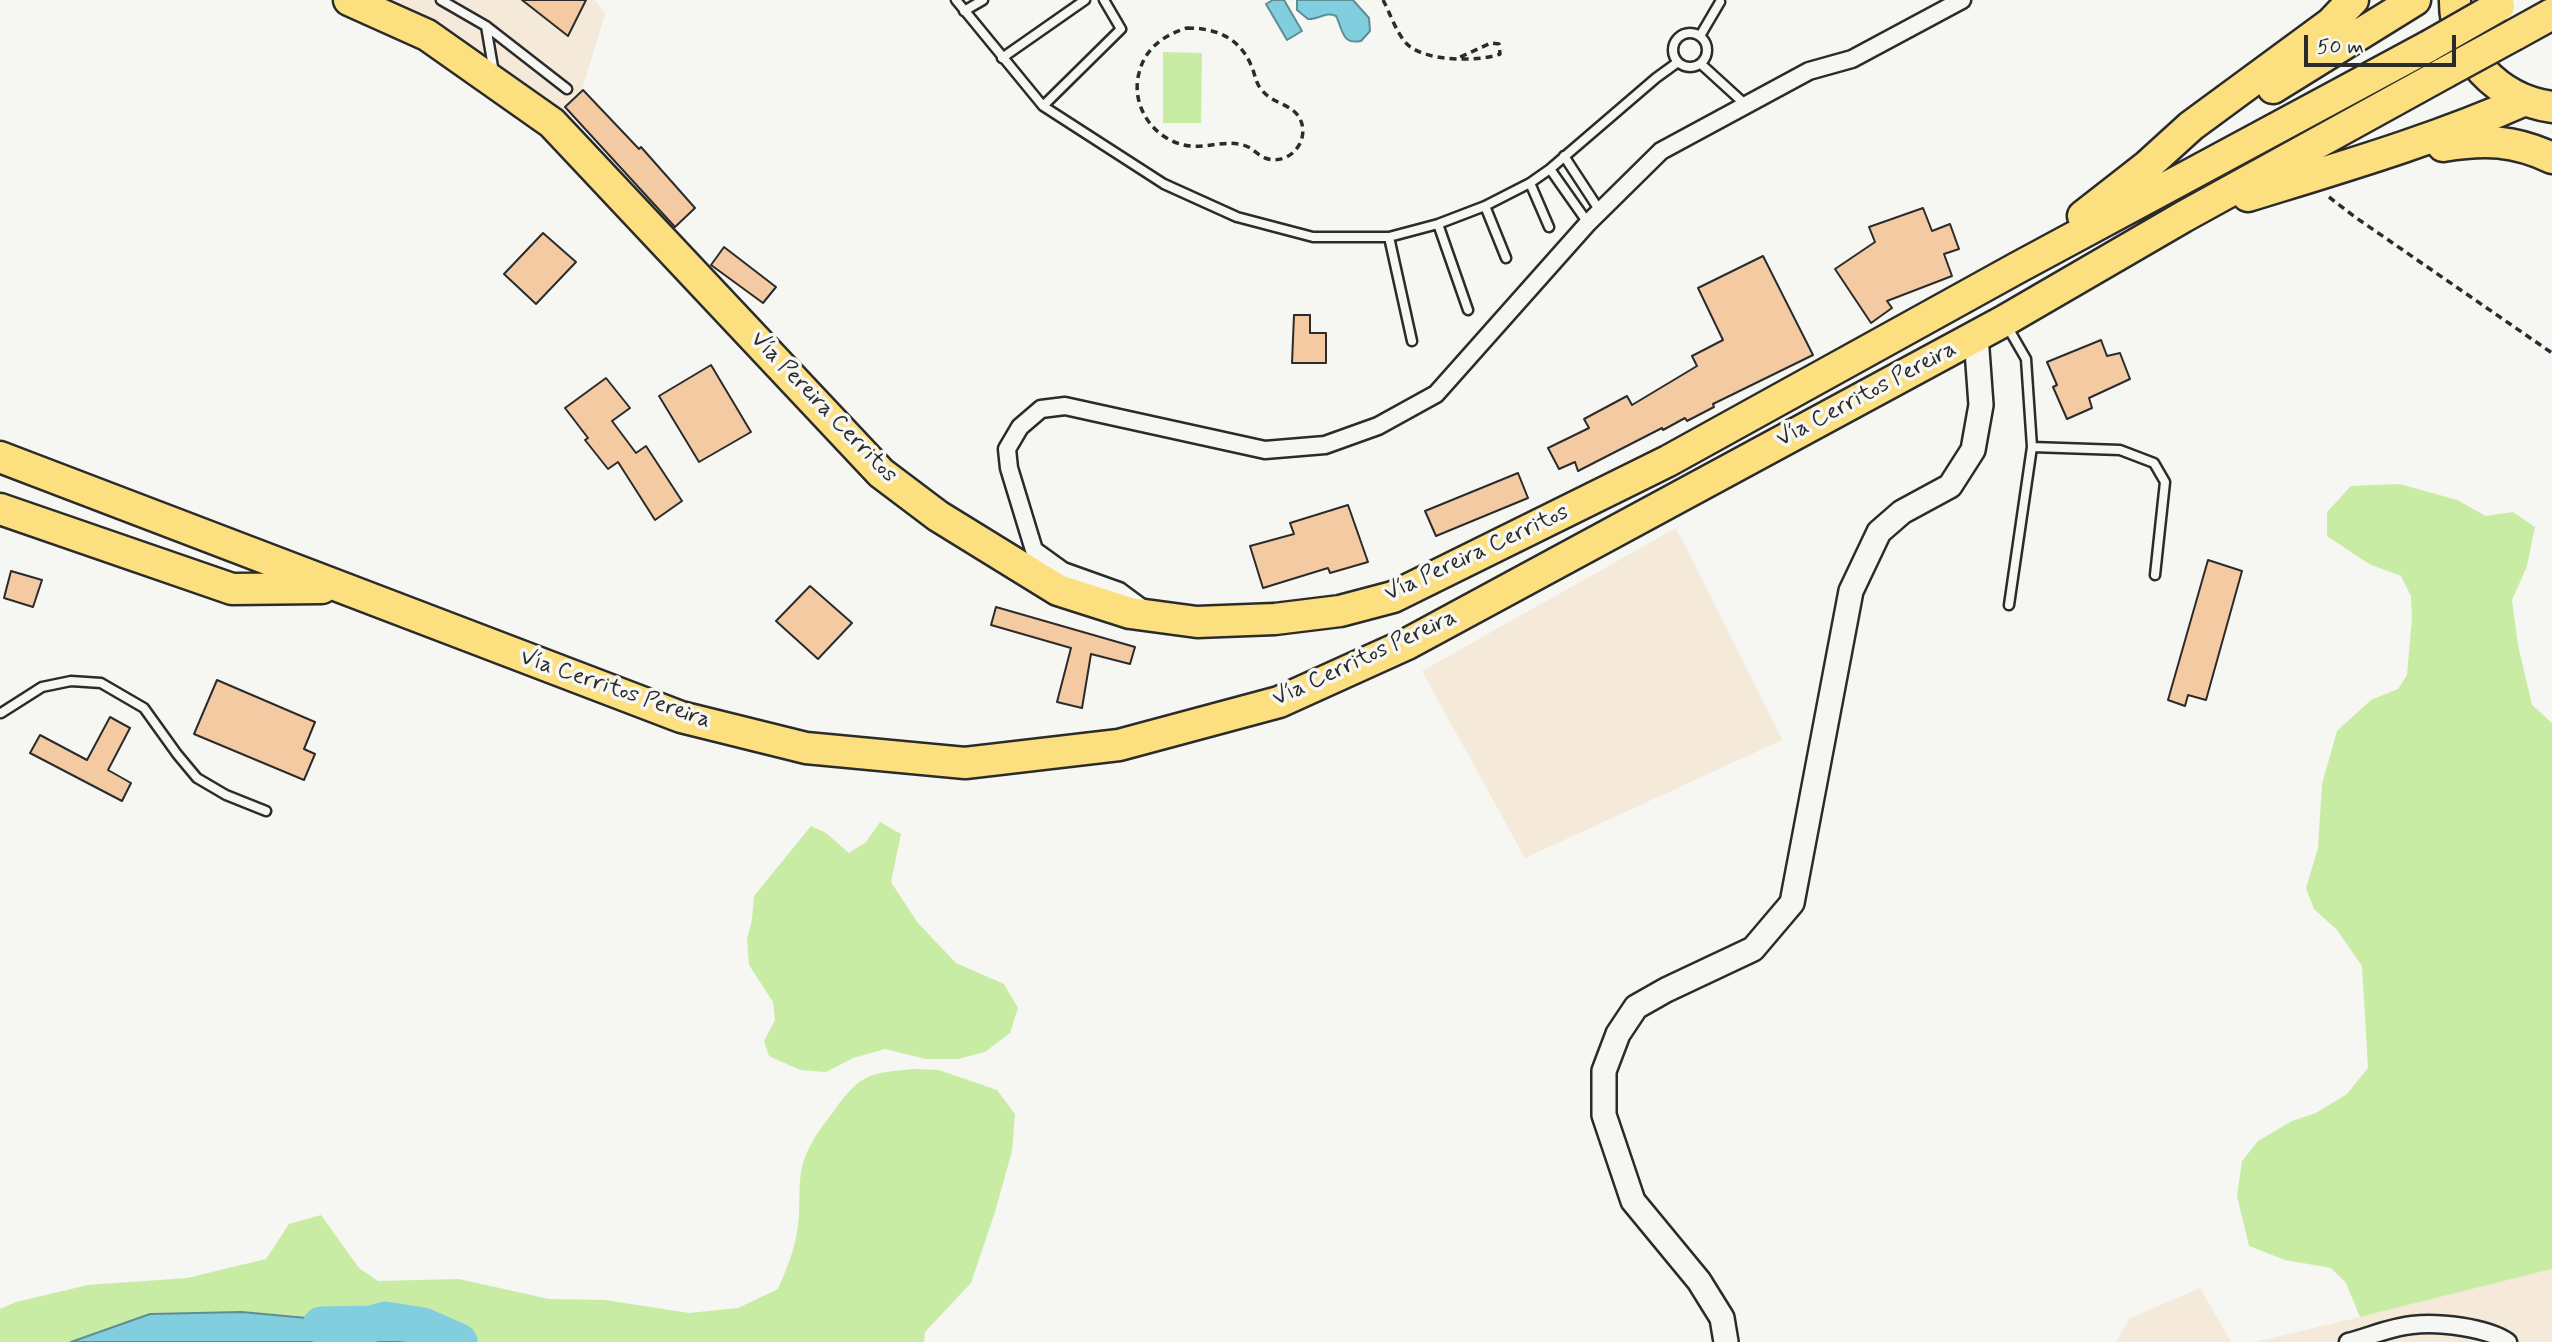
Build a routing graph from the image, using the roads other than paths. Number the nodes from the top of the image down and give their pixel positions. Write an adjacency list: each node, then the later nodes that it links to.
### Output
1 (349, 0): 20 (highway, Vía Pereira Cerritos)
2 (442, 0): 15 (lane)
3 (956, 0): 13 (lane)
4 (983, 0): 13 (lane)
5 (1085, 0): 17 (lane)
6 (1104, 0): 23 (lane)
7 (1962, 0): 24 (street)
8 (2353, 0): 28 (highway)
9 (2415, 0): 28 (highway)
10 (2455, 0): 22 (highway)
11 (1720, 2): 16 (lane)
12 (2505, 3): 39 (highway, bridge)
13 (964, 10): 17 (lane)
14 (2552, 14): 33 (highway, bridge)
15 (486, 26): 20 (lane); 21 (lane)
16 (1700, 36): 18 (lane); 19 (lane)
17 (1002, 58): 23 (lane)
18 (1678, 62): 19 (lane); 25 (lane)
19 (1701, 64): 24 (lane)
20 (496, 83): 50 (highway, Vía Pereira Cerritos)
21 (567, 89)
22 (2539, 103): 27 (highway)
23 (1043, 106): 37 (lane)
24 (1747, 106): 32 (street)
25 (1564, 156): 29 (lane); 32 (lane)
26 (2552, 158): 27 (highway)
27 (2351, 165): 33 (highway)
28 (2147, 166): 39 (highway)
29 (1550, 169): 30 (lane); 34 (lane)
30 (1530, 183): 31 (lane); 36 (lane)
31 (1485, 206): 35 (lane); 38 (lane)
32 (1600, 211): 34 (street)
33 (2183, 217): 41 (highway, Vía Cerritos Pereira)
34 (1588, 223): 50 (street)
35 (1438, 224): 37 (lane); 40 (lane)
36 (1549, 227)
37 (1389, 237): 43 (lane)
38 (1506, 258)
39 (2017, 268): 50 (highway, Vía Pereira Cerritos)
40 (1468, 310)
41 (2004, 321): 42 (highway, Vía Cerritos Pereira); 44 (lane)
42 (1976, 336): 48 (highway, Vía Cerritos Pereira); 53 (street)
43 (1412, 341)
44 (2032, 447): 47 (lane); 49 (lane)
45 (0, 457): 48 (highway, Vía Cerritos Pereira)
46 (2, 513): 48 (highway)
47 (2155, 575)
48 (337, 587)
49 (2009, 605)
50 (1154, 617)
51 (0, 713): 52 (lane)
52 (266, 811)
53 (1726, 1342)
54 (2348, 1342): 55 (street)
55 (2508, 1342)

